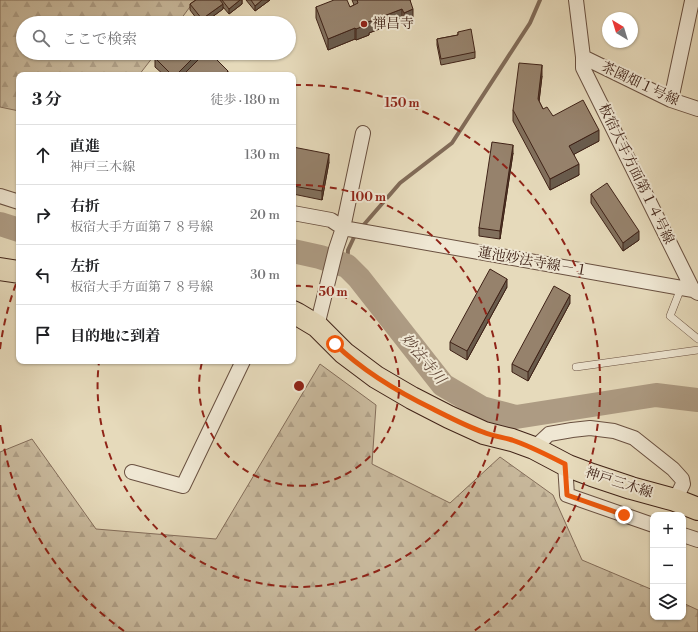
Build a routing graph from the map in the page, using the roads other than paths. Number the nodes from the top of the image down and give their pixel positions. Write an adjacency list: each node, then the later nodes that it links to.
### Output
1 (576, 0): 5 (street, 板宿大手方面第１４号線)
2 (686, 0): 3 (street)
3 (692, 0): 4 (street); 6 (street)
4 (698, 1)
5 (583, 57): 6 (street, 茶園畑１号線); 15 (street, 板宿大手方面第１４号線)
6 (671, 100): 7 (street, 茶園畑１号線)
7 (698, 109)
8 (363, 133): 12 (street)
9 (0, 196): 10 (street)
10 (16, 201)
11 (296, 214): 12 (street, 蓮池妙法寺線－１)
12 (345, 229): 15 (street, 蓮池妙法寺線－１); 17 (street)
13 (0, 269): 14 (main road)
14 (16, 272)
15 (691, 291): 18 (lane)
16 (296, 314): 17 (main road, 神戸三木線)
17 (317, 326): 22 (main road, 神戸三木線)
18 (698, 339)
19 (698, 350): 21 (lane)
20 (242, 364): 24 (street)
21 (576, 367)
22 (534, 448): 23 (main road, 神戸三木線); 25 (street)
23 (565, 464): 25 (main road, 神戸三木線); 27 (street)
24 (132, 472)
25 (675, 500): 26 (main road, 神戸三木線)
26 (698, 509)
27 (650, 524)
28 (686, 536): 29 (street)
29 (698, 540)

